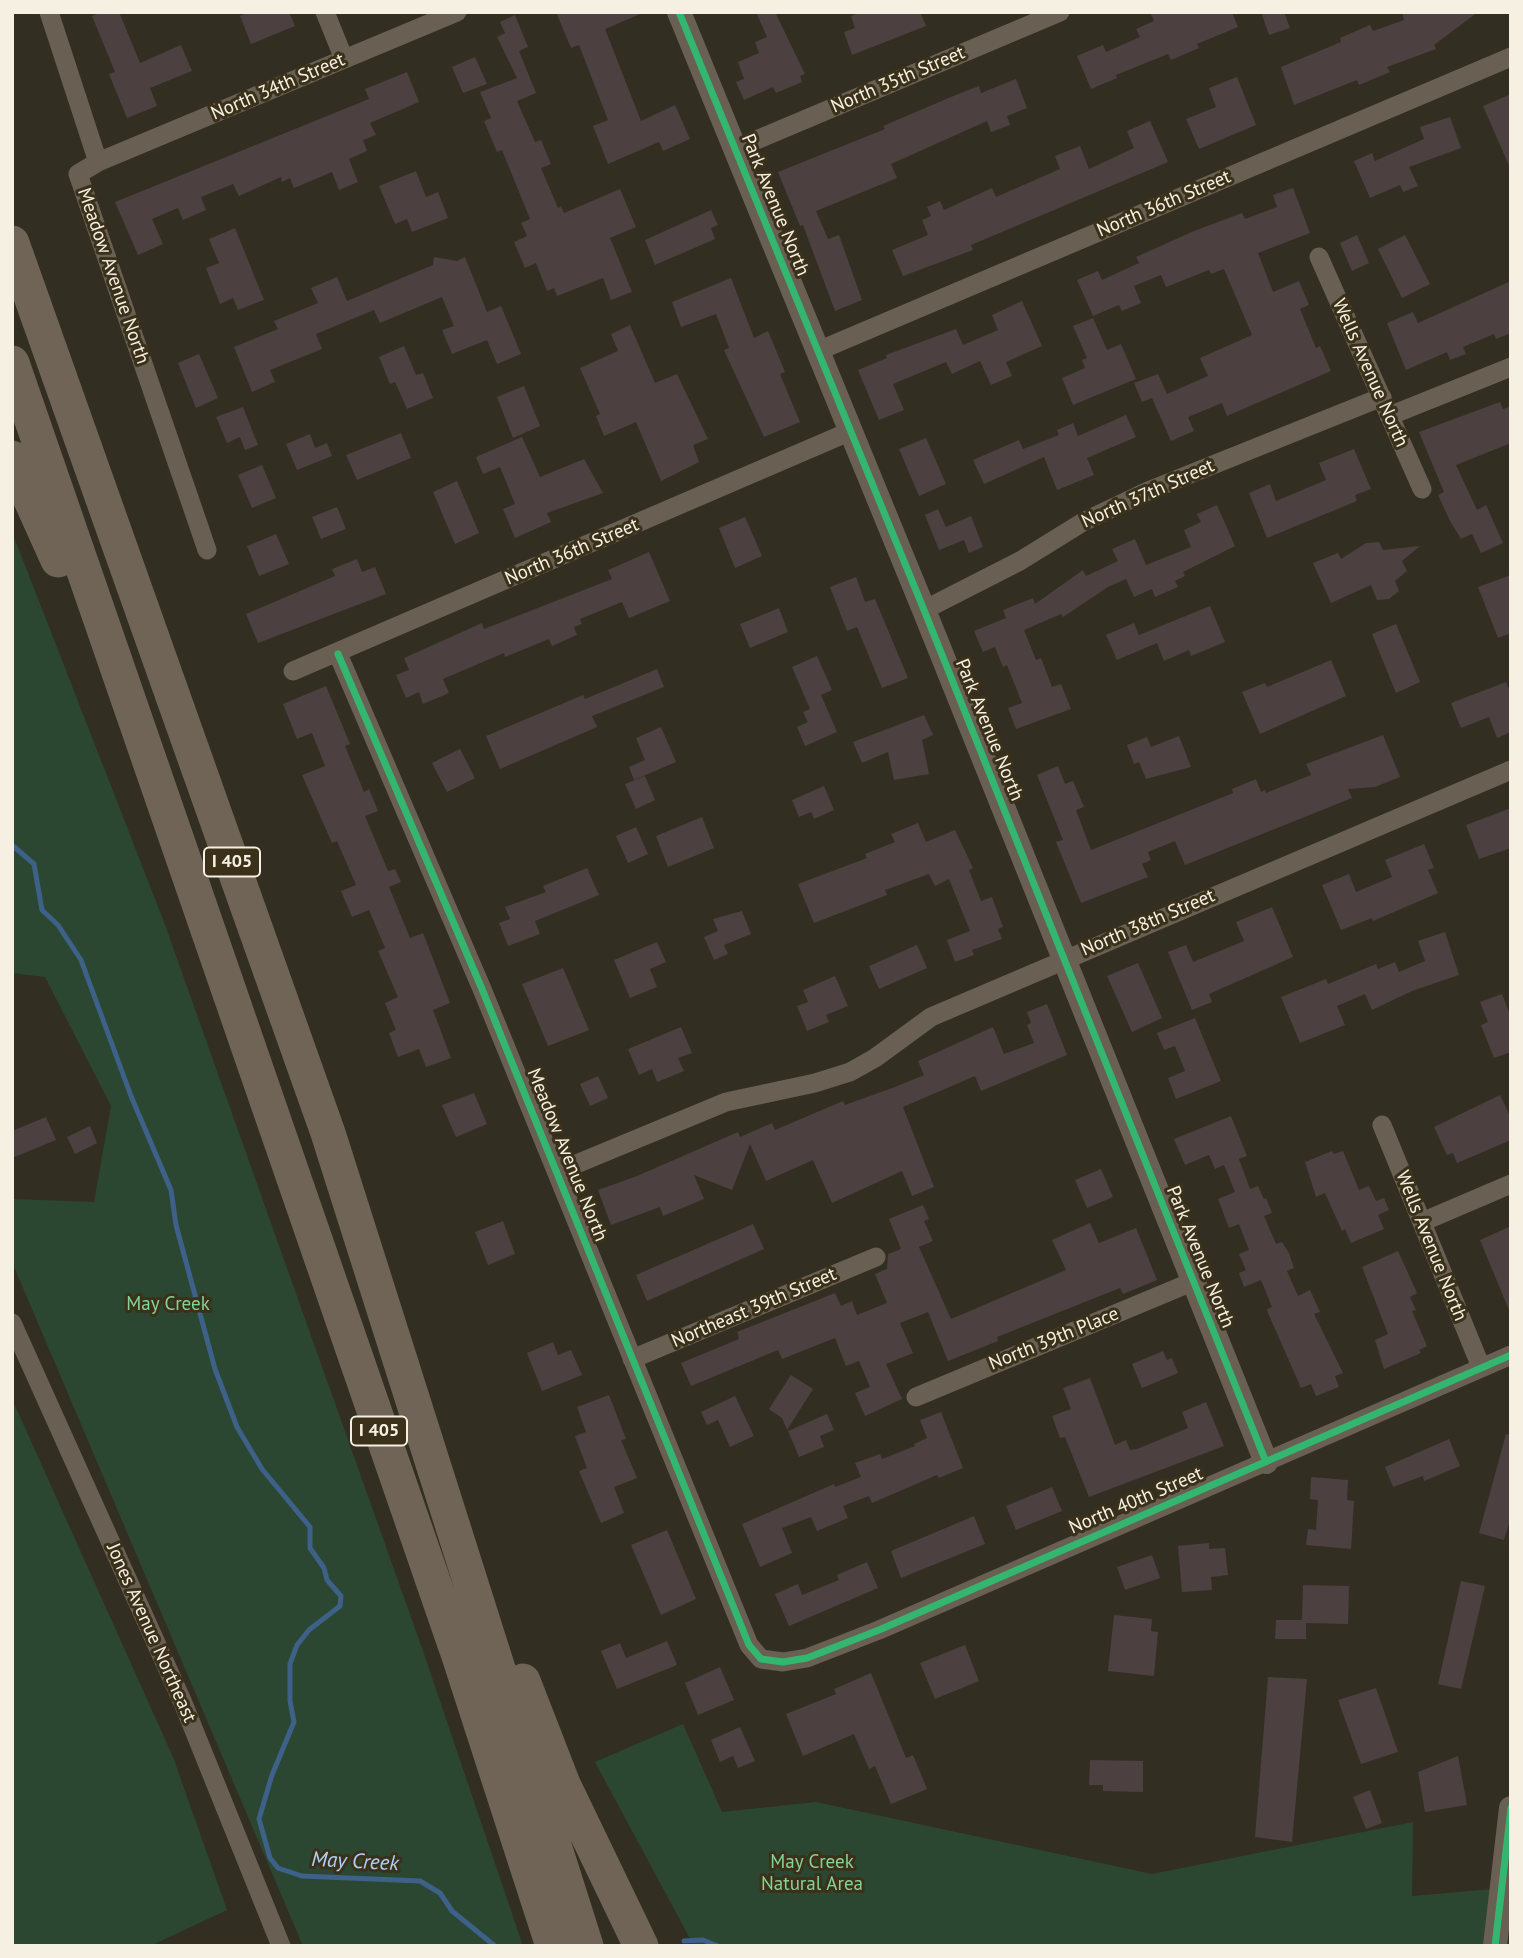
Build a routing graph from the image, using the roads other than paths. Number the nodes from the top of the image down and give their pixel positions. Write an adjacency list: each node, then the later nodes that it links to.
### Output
1 (49, 12): 9 (street, Meadow Avenue North)
2 (325, 12): 7 (street)
3 (457, 12): 7 (street, North 34th Street)
4 (679, 12): 8 (street, Park Avenue North)
5 (1060, 12): 8 (street, North 35th Street)
6 (1511, 57): 12 (street, North 36th Street)
7 (344, 59): 9 (street, North 34th Street)
8 (735, 149): 12 (street, Park Avenue North)
9 (98, 162): 20 (street, Meadow Avenue North)
10 (12, 243): 39 (highway, I 405)
11 (1319, 257): 15 (street, Wells Avenue North)
12 (818, 351): 17 (street, Park Avenue North)
13 (12, 363): 24 (highway, I 405)
14 (1511, 368): 16 (street)
15 (1382, 397): 16 (street, Wells Avenue North); 21 (street, North 37th Street)
16 (1389, 416): 19 (street, Wells Avenue North)
17 (851, 431): 21 (street, Park Avenue North); 22 (street, North 36th Street)
18 (12, 458): 24 (highway)
19 (1422, 489)
20 (207, 550)
21 (924, 610): 26 (street, Park Avenue North)
22 (338, 654): 23 (street, North 36th Street); 28 (street, Meadow Avenue North)
23 (293, 671)
24 (143, 749): 43 (highway, I 405)
25 (1511, 770): 26 (street, North 38th Street)
26 (1065, 959): 28 (street, North 38th Street); 32 (street, Park Avenue North)
27 (1382, 1125): 30 (street, Wells Avenue North)
28 (557, 1172): 35 (street, Meadow Avenue North)
29 (1511, 1184): 30 (street)
30 (1422, 1222): 36 (street, Wells Avenue North)
31 (876, 1257): 35 (street, Northeast 39th Street)
32 (1192, 1282): 37 (street, North 39th Place); 38 (street, Park Avenue North)
33 (12, 1323): 44 (street, Jones Avenue Northeast)
34 (1511, 1355): 36 (street, North 40th Street)
35 (632, 1359): 40 (street, Meadow Avenue North)
36 (1481, 1367): 38 (street, North 40th Street)
37 (916, 1396)
38 (1266, 1462): 40 (street, North 40th Street)
39 (438, 1485): 43 (highway, I 405); 47 (highway)
40 (769, 1662)
41 (1511, 1808): 42 (street)
42 (1507, 1876): 48 (street)
43 (548, 1882): 45 (highway, I 405); 46 (highway, I 405)
44 (282, 1946)
45 (553, 1946)
46 (586, 1946)
47 (641, 1946)
48 (1495, 1946)

